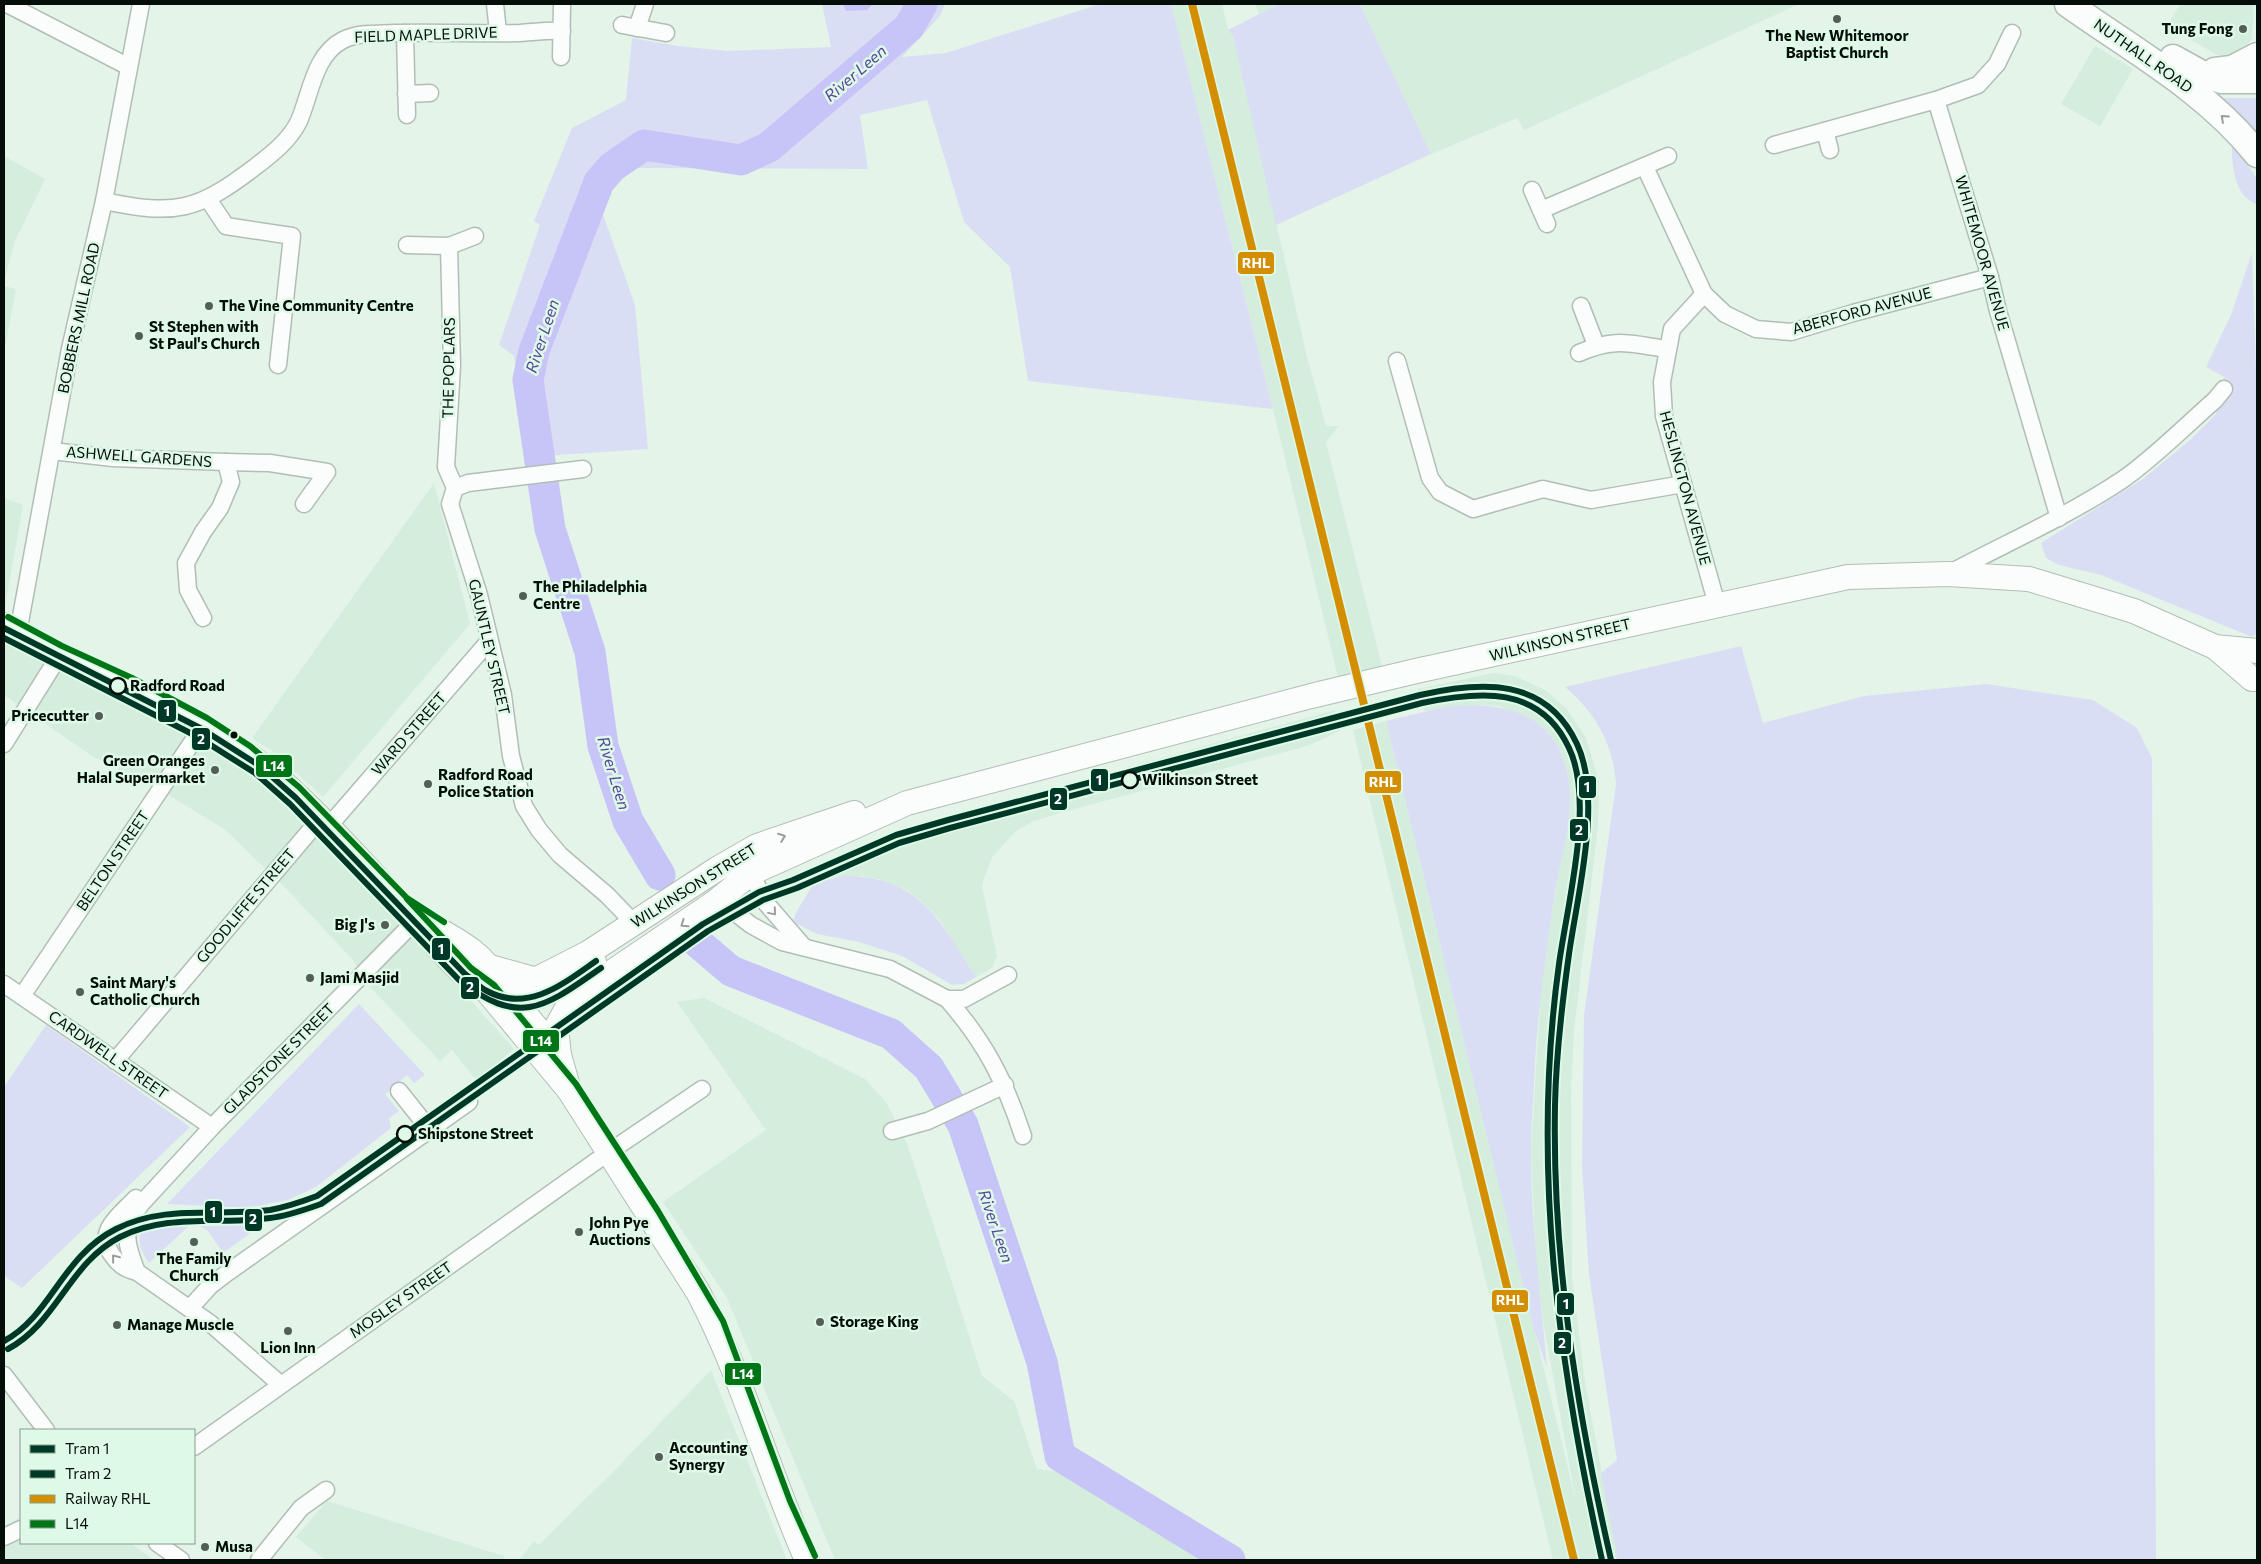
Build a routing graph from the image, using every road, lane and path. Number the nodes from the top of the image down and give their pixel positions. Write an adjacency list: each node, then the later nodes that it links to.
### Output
1 (7, 4): 15 (street)
2 (141, 4): 15 (street, BOBBERS MILL ROAD)
3 (495, 4): 9 (street)
4 (645, 4): 11 (street)
5 (2068, 4): 25 (main road, NUTHALL ROAD, one-way to 5)
6 (2074, 4): 16 (main road, NUTHALL ROAD)
7 (562, 6): 8 (street)
8 (562, 31): 9 (street, FIELD MAPLE DRIVE); 14 (street)
9 (498, 32): 10 (street, FIELD MAPLE DRIVE)
10 (405, 33): 19 (street); 29 (street, FIELD MAPLE DRIVE)
11 (666, 33)
12 (2012, 33): 20 (street)
13 (2257, 56): 16 (main road)
14 (561, 58)
15 (129, 67): 30 (street, BOBBERS MILL ROAD)
16 (2200, 73): 17 (main road, NUTHALL ROAD)
17 (2257, 80)
18 (430, 93): 19 (street)
19 (406, 94): 21 (street)
20 (1936, 100): 22 (street); 34 (street, WHITEMOOR AVENUE)
21 (407, 115)
22 (1825, 131): 23 (street); 24 (street)
23 (1774, 145)
24 (1830, 150)
25 (2257, 154)
26 (1668, 156): 27 (street)
27 (1644, 167): 28 (street); 35 (street, ABERFORD AVENUE)
28 (1532, 190)
29 (208, 199): 30 (street, FIELD MAPLE DRIVE); 41 (street)
30 (104, 201): 43 (street, BOBBERS MILL ROAD)
31 (475, 236): 33 (street)
32 (407, 245): 33 (street)
33 (448, 246): 47 (street, THE POPLARS)
34 (1990, 277): 35 (street, ABERFORD AVENUE); 49 (street, WHITEMOOR AVENUE)
35 (1704, 294): 38 (street, HESLINGTON AVENUE)
36 (1581, 306): 37 (street)
37 (1596, 345): 38 (street); 39 (street)
38 (1667, 349): 46 (street, HESLINGTON AVENUE)
39 (1579, 353)
40 (1397, 361): 46 (street)
41 (278, 365)
42 (2224, 389): 49 (street)
43 (52, 451): 44 (street, ASHWELL GARDENS); 53 (street, BOBBERS MILL ROAD)
44 (226, 462): 48 (street, ASHWELL GARDENS); 52 (street, ASHWELL GARDENS)
45 (583, 469): 47 (street)
46 (1683, 484): 51 (street, HESLINGTON AVENUE)
47 (456, 488): 54 (street, GAUNTLEY STREET)
48 (304, 504)
49 (2059, 518): 50 (street)
50 (1948, 574): 51 (street, WILKINSON STREET); 55 (street, WILKINSON STREET)
51 (1717, 605): 61 (street, WILKINSON STREET)
52 (203, 618)
53 (11, 629): 57 (street)
54 (489, 641): 62 (street, WARD STREET); 67 (street, GAUNTLEY STREET)
55 (2215, 646): 56 (street, WILKINSON STREET); 58 (street, WILKINSON STREET)
56 (2257, 651)
57 (58, 654): 59 (street); 60 (street)
58 (2257, 679)
59 (203, 726): 62 (street); 74 (street, BELTON STREET)
60 (4, 744)
61 (907, 803): 63 (street, WILKINSON STREET); 64 (street, WILKINSON STREET, one-way to 61)
62 (324, 823): 66 (street); 79 (street, GOODLIFFE STREET)
63 (746, 876): 64 (street); 65 (street, WILKINSON STREET); 68 (street, one-way to 68); 76 (street)
64 (699, 882): 67 (street, WILKINSON STREET)
65 (714, 903): 68 (street); 78 (street, WILKINSON STREET, one-way to 78)
66 (412, 915): 69 (street); 73 (street); 85 (street, GLADSTONE STREET)
67 (634, 923): 71 (street, WILKINSON STREET)
68 (803, 946): 75 (street)
69 (490, 967): 71 (street); 76 (street)
70 (1008, 975): 75 (street)
71 (533, 979): 76 (street)
72 (4, 984): 74 (street, CARDWELL STREET)
73 (487, 991): 76 (street); 77 (street)
74 (22, 996): 79 (street, CARDWELL STREET)
75 (947, 999): 80 (street)
76 (515, 1000): 77 (street); 78 (street)
77 (517, 1029): 82 (street)
78 (559, 1055): 82 (street)
79 (115, 1061): 85 (street, CARDWELL STREET)
80 (1006, 1085): 87 (street); 88 (street)
81 (702, 1089): 89 (street, MOSLEY STREET)
82 (568, 1090): 89 (street)
83 (399, 1091): 86 (street)
84 (469, 1102): 86 (street)
85 (212, 1127): 90 (street, GLADSTONE STREET)
86 (430, 1130): 92 (street)
87 (892, 1131)
88 (1023, 1136)
89 (609, 1152): 94 (street, MOSLEY STREET); 103 (street)
90 (161, 1181): 91 (street, GLADSTONE STREET); 91 (street, GLADSTONE STREET, one-way to 90)
91 (137, 1272): 92 (street)
92 (190, 1308): 94 (street)
93 (4, 1375): 95 (street)
94 (280, 1384): 96 (street, MOSLEY STREET)
95 (45, 1429)
96 (195, 1446)
97 (326, 1490): 102 (street)
98 (20, 1530): 99 (street)
99 (4, 1538)
100 (158, 1544): 101 (street)
101 (181, 1560)
102 (259, 1560)
103 (806, 1560)

